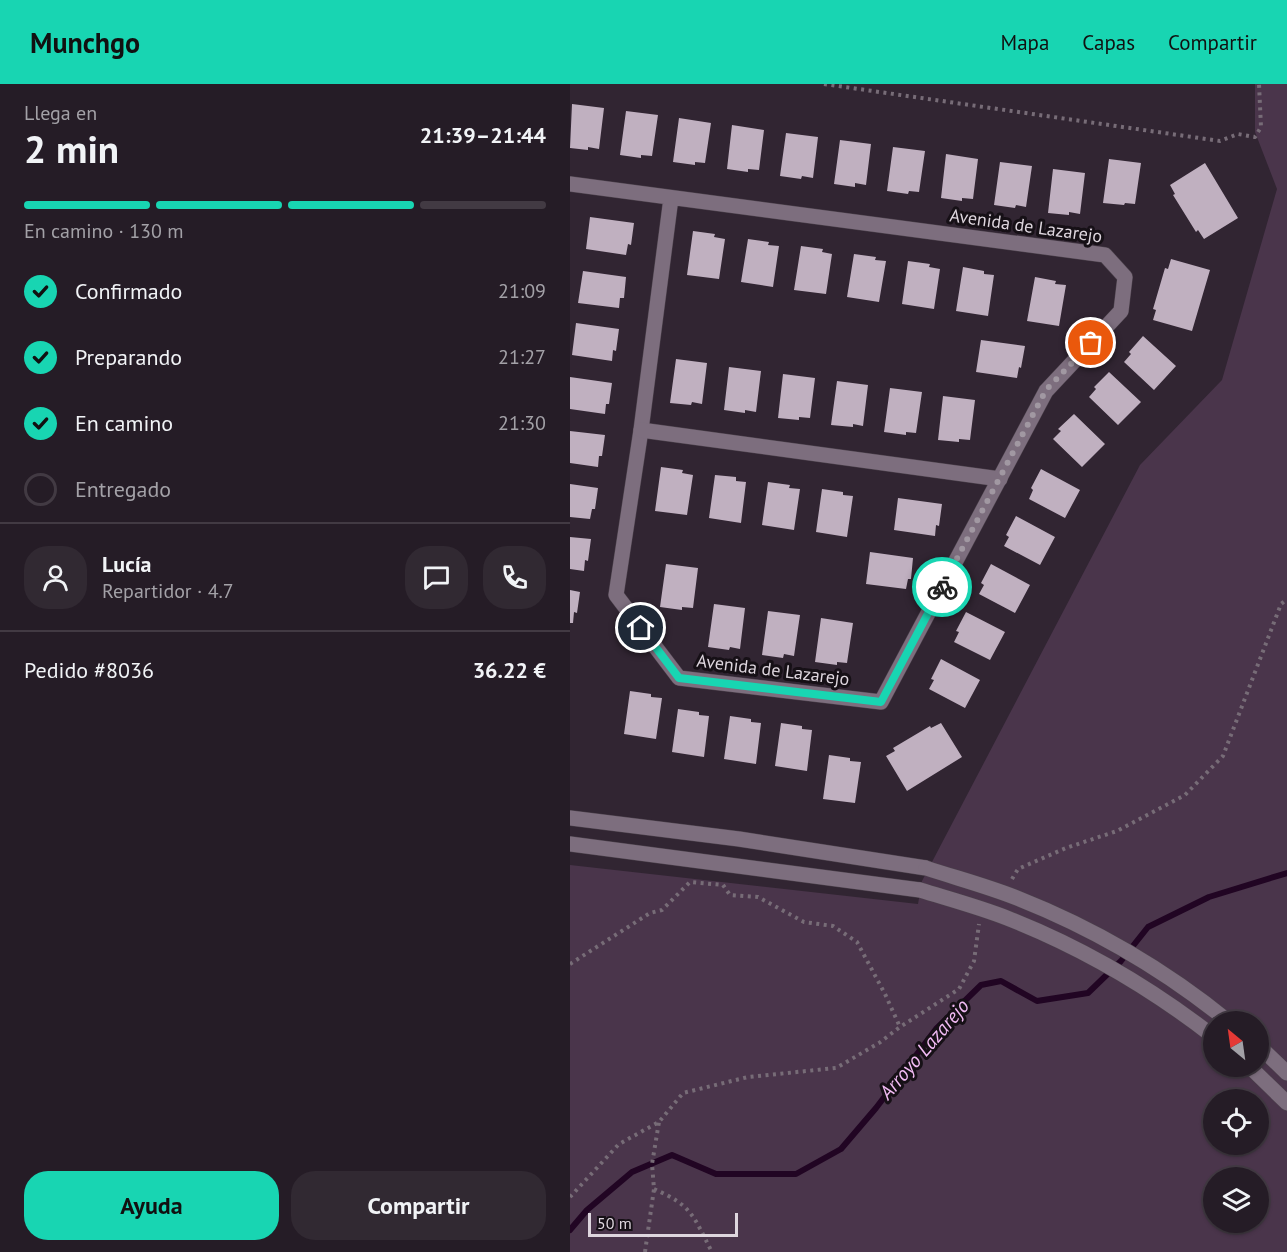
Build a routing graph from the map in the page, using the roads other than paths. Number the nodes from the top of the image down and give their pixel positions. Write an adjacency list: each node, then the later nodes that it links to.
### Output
1 (570, 184): 2 (street, Avenida de Lazarejo)
2 (671, 198): 3 (street, Avenida de Lazarejo); 4 (street, Avenida de Lazarejo)
3 (641, 430): 4 (street); 4 (street, Avenida de Lazarejo)
4 (1000, 479)
5 (570, 818): 7 (street, bridge)
6 (570, 844): 8 (street, bridge)
7 (1214, 1011)
8 (1203, 1029)
9 (1269, 1056): 10 (street)
10 (1287, 1073)
11 (1260, 1077): 12 (street)
12 (1287, 1103)

